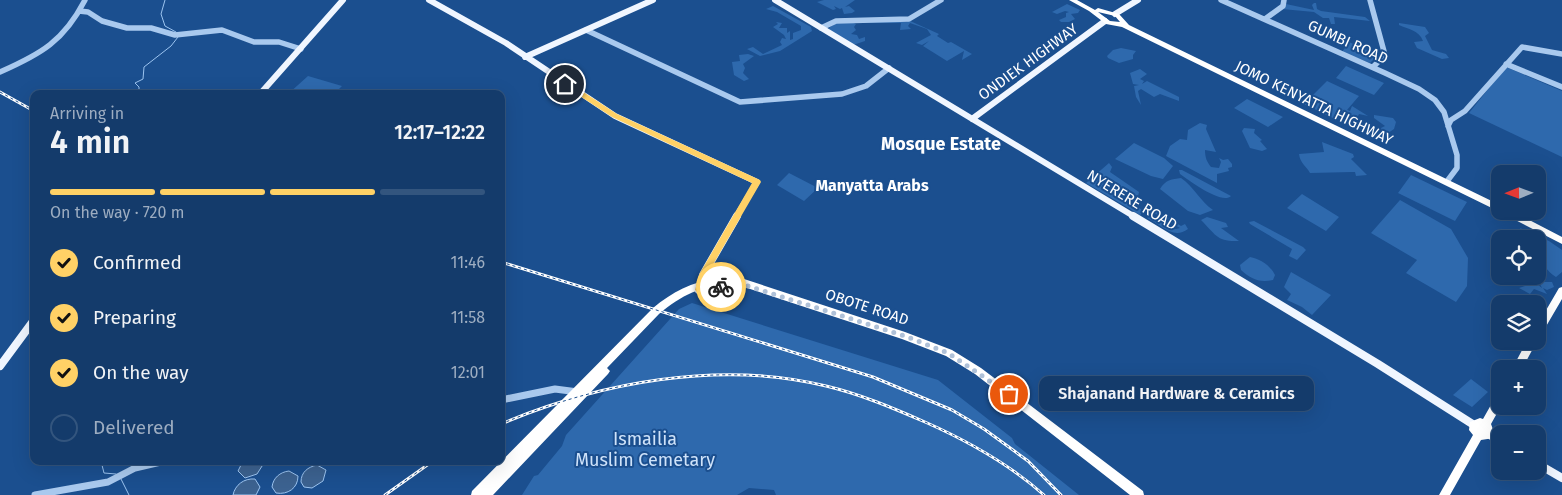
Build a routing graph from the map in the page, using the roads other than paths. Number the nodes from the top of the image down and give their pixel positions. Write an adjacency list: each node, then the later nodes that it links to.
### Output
1 (85, 0): 13 (street)
2 (343, 0): 18 (main road)
3 (429, 0): 20 (main road)
4 (653, 0): 17 (main road)
5 (775, 0): 16 (main road, NYERERE ROAD)
6 (941, 0): 16 (street)
7 (1072, 0): 14 (highway, JOMO KENYATTA HIGHWAY)
8 (1076, 0): 14 (highway, JOMO KENYATTA HIGHWAY)
9 (1138, 0): 14 (main road, ONDIEK HIGHWAY)
10 (1221, 0): 15 (street, GUMBI ROAD)
11 (1284, 0): 15 (street)
12 (1370, 0): 22 (street)
13 (80, 11): 18 (street); 24 (street)
14 (1111, 19): 28 (main road, ONDIEK HIGHWAY); 30 (highway, JOMO KENYATTA HIGHWAY); 31 (highway, JOMO KENYATTA HIGHWAY)
15 (1265, 19): 22 (street, GUMBI ROAD)
16 (820, 28): 23 (main road, NYERERE ROAD)
17 (586, 30): 20 (main road); 23 (street)
18 (301, 49): 26 (main road); 27 (main road)
19 (1562, 54): 21 (street)
20 (525, 57): 36 (main road)
21 (1506, 64): 25 (street); 29 (street)
22 (1373, 67): 29 (street, GUMBI ROAD)
23 (889, 68): 28 (main road, NYERERE ROAD)
24 (0, 72)
25 (1562, 87)
26 (260, 90)
27 (264, 90)
28 (972, 119): 45 (main road, NYERERE ROAD)
29 (1448, 126): 30 (street, GUMBI ROAD)
30 (1448, 180): 32 (highway, JOMO KENYATTA HIGHWAY)
31 (1491, 204)
32 (1491, 204)
33 (1523, 220): 35 (highway, JOMO KENYATTA HIGHWAY)
34 (1527, 220): 35 (highway, JOMO KENYATTA HIGHWAY)
35 (1562, 239)
36 (699, 287): 40 (highway, OBOTE ROAD); 40 (highway, OBOTE ROAD); 53 (highway, OBOTE ROAD)
37 (1562, 290): 38 (highway)
38 (1546, 318)
39 (30, 325): 41 (main road)
40 (636, 334): 42 (highway, OBOTE ROAD); 42 (highway, OBOTE ROAD)
41 (0, 366)
42 (581, 393): 43 (street); 51 (highway, OBOTE ROAD); 52 (highway, OBOTE ROAD)
43 (505, 399)
44 (1491, 414): 45 (highway)
45 (1482, 430): 46 (main road, NYERERE ROAD); 54 (highway)
46 (1491, 436)
47 (144, 465): 50 (street)
48 (1546, 469): 49 (main road)
49 (1562, 478)
50 (35, 495)
51 (476, 495)
52 (486, 495)
53 (1139, 495)
54 (1444, 495)

